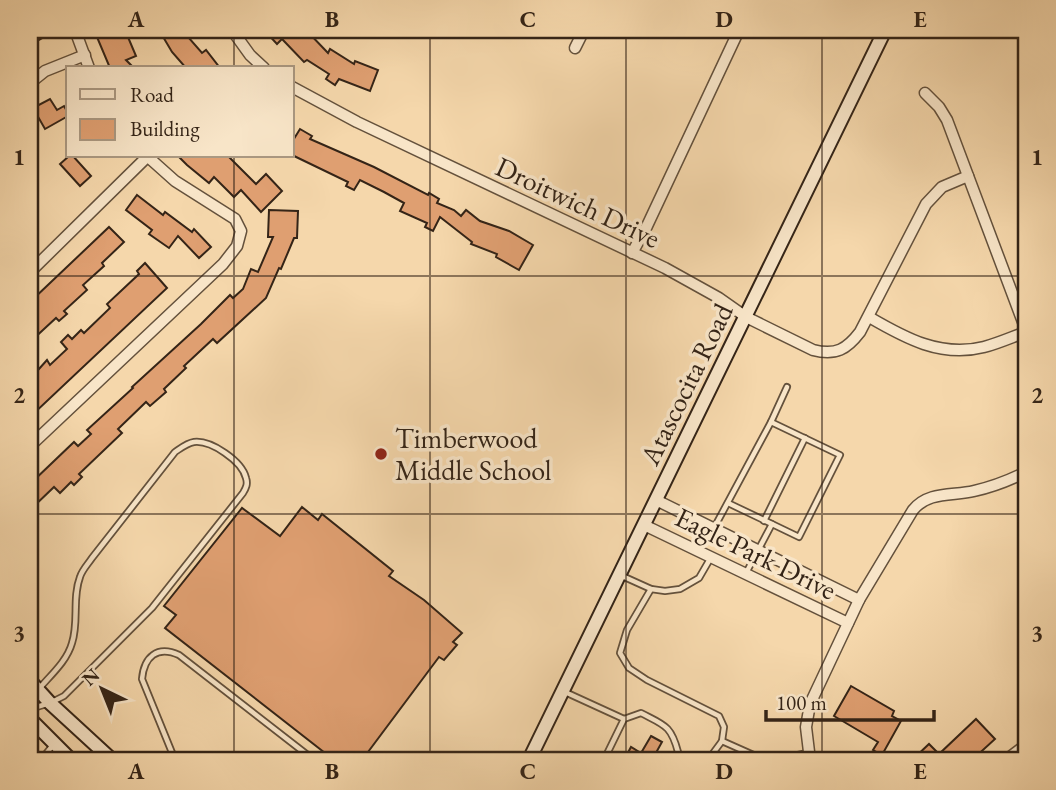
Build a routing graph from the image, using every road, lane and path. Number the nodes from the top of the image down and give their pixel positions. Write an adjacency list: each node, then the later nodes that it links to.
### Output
1 (75, 30): 7 (street)
2 (232, 30): 9 (street)
3 (584, 30): 6 (street)
4 (740, 30): 16 (street)
5 (885, 30): 18 (main road, Atascocita Road)
6 (575, 48)
7 (85, 55): 8 (street); 10 (street)
8 (88, 66)
9 (262, 66)
10 (30, 83)
11 (294, 88): 16 (street, Droitwich Drive)
12 (925, 93): 15 (street)
13 (146, 158): 17 (street)
14 (150, 158): 24 (street)
15 (968, 176): 19 (street); 20 (street)
16 (632, 253): 18 (street, Droitwich Drive)
17 (30, 272)
18 (746, 317): 19 (street, Droitwich Drive); 26 (main road, Atascocita Road)
19 (869, 317): 20 (street)
20 (1026, 331)
21 (787, 387): 22 (lane)
22 (771, 422): 23 (lane); 27 (lane)
23 (805, 438): 28 (lane); 29 (lane)
24 (33, 442)
25 (1026, 472): 37 (street)
26 (656, 500): 30 (main road, Atascocita Road); 31 (street, Eagle Park Drive)
27 (728, 503): 28 (lane); 31 (lane)
28 (764, 521): 29 (lane)
29 (772, 524): 32 (lane)
30 (644, 525): 33 (street, Eagle Park Drive); 35 (main road, Atascocita Road)
31 (714, 528): 32 (street, Eagle Park Drive)
32 (758, 550): 34 (lane); 37 (street, Eagle Park Drive)
33 (710, 557): 34 (street, Eagle Park Drive); 36 (lane)
34 (746, 574): 38 (street, Eagle Park Drive)
35 (619, 575): 36 (lane); 40 (main road, Atascocita Road)
36 (651, 589): 46 (lane)
37 (859, 600): 38 (street)
38 (848, 623): 49 (street)
39 (34, 685): 41 (lane); 42 (main road); 42 (lane)
40 (563, 691): 45 (lane); 55 (main road, Atascocita Road)
41 (30, 701)
42 (50, 703): 43 (lane); 53 (main road)
43 (30, 709)
44 (30, 719): 47 (main road)
45 (624, 719): 56 (lane); 57 (lane)
46 (722, 741): 49 (lane); 58 (lane)
47 (53, 744): 51 (lane); 52 (main road)
48 (1026, 744): 59 (street)
49 (809, 757)
50 (173, 759): 54 (lane)
51 (41, 760)
52 (71, 760)
53 (112, 760)
54 (314, 760)
55 (529, 760)
56 (604, 760)
57 (673, 760)
58 (708, 760)
59 (1006, 760)

